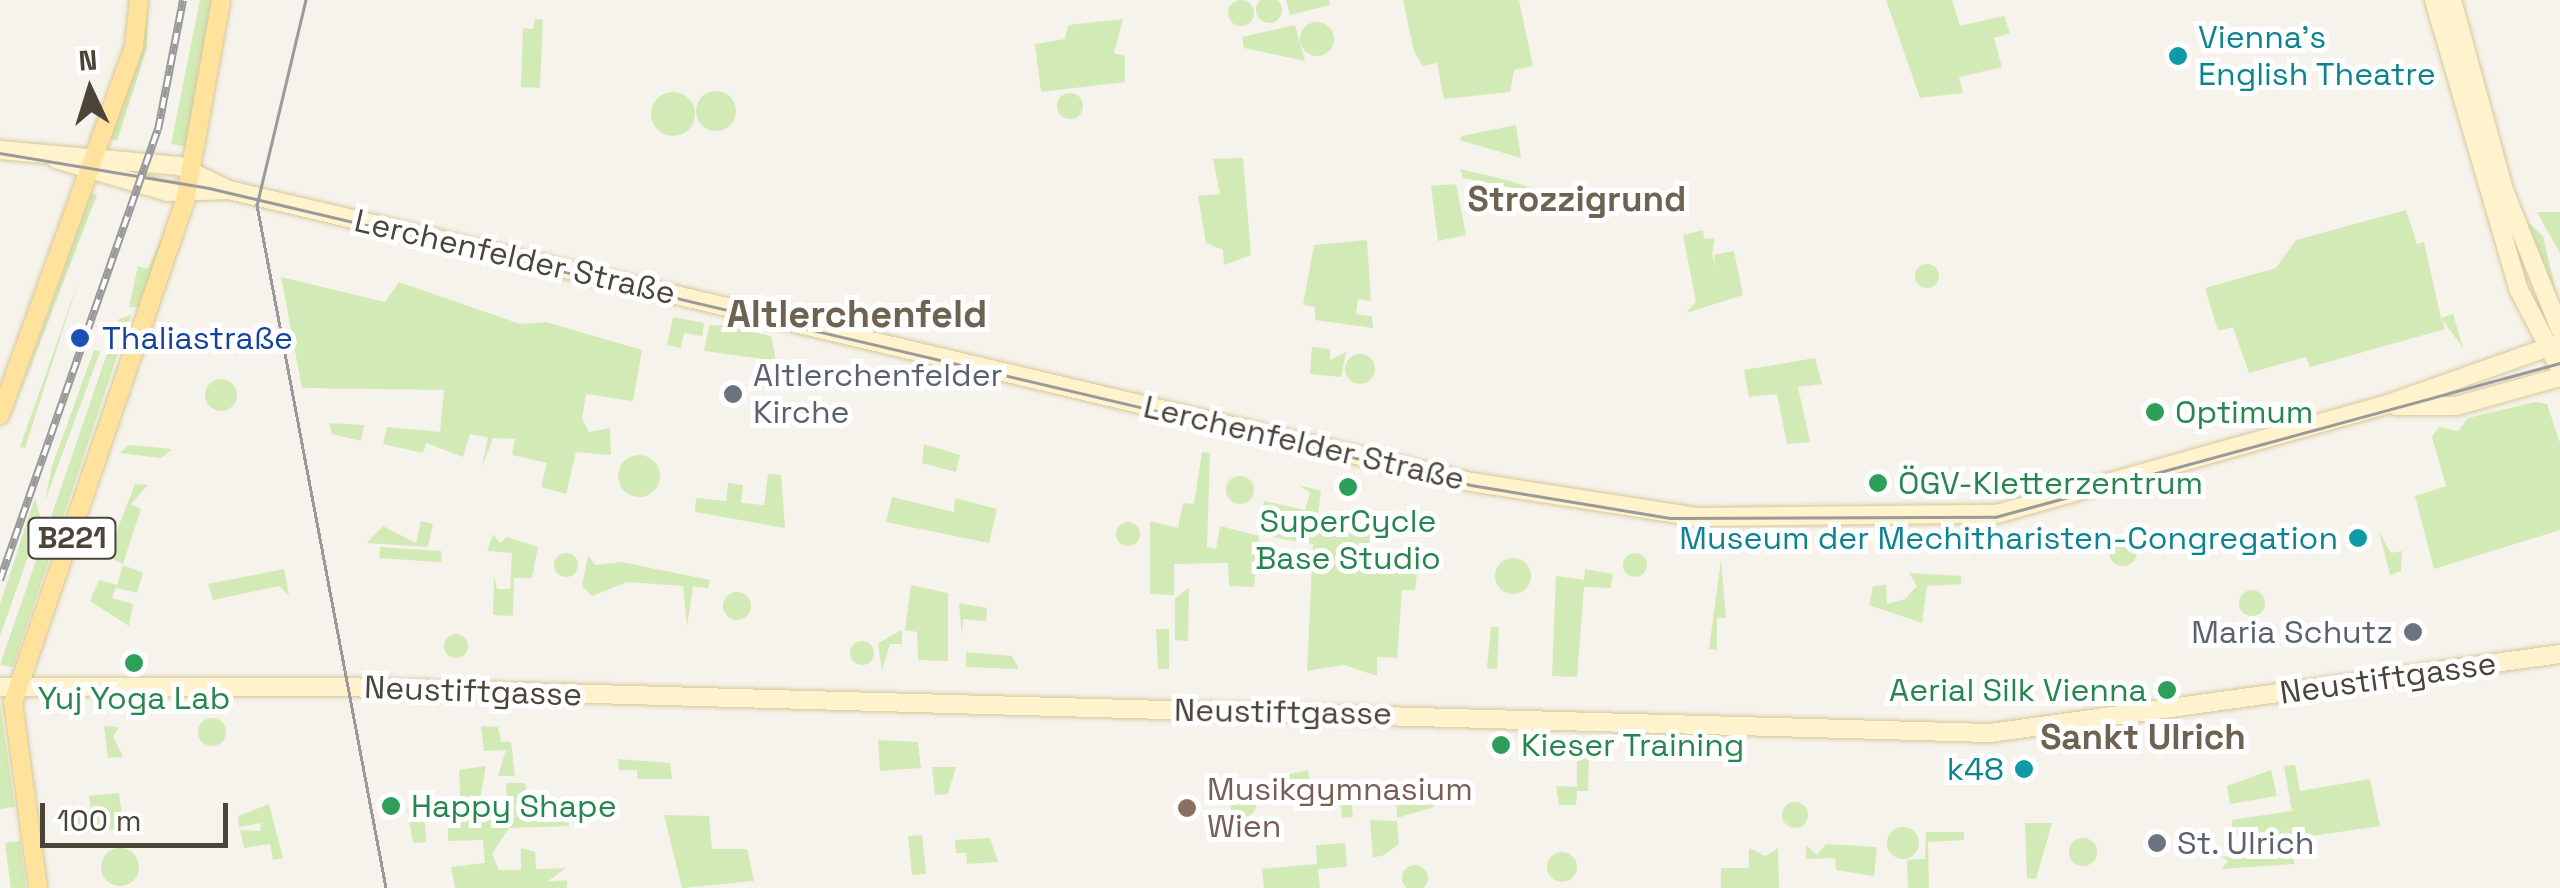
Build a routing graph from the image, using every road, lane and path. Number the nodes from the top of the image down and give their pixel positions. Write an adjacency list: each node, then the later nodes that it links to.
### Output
1 (140, 0): 6 (main road)
2 (221, 0): 7 (main road, B221)
3 (2434, 0): 11 (main road)
4 (2452, 0): 10 (main road)
5 (0, 150): 6 (main road)
6 (89, 165): 7 (main road); 9 (main road, Lerchenfelder Straße); 14 (main road)
7 (193, 169): 8 (main road, Lerchenfelder Straße); 9 (main road, B221)
8 (229, 190): 9 (main road, Lerchenfelder Straße); 13 (main road, Lerchenfelder Straße)
9 (187, 194): 17 (main road, B221)
10 (2560, 329)
11 (2553, 348): 12 (main road); 13 (main road, Lerchenfelder Straße)
12 (2560, 373): 13 (main road, Lerchenfelder Straße)
13 (2386, 406)
14 (0, 414)
15 (2560, 654): 17 (main road, Neustiftgasse)
16 (0, 687): 17 (main road, Neustiftgasse)
17 (20, 687): 18 (main road, B221)
18 (38, 888)

